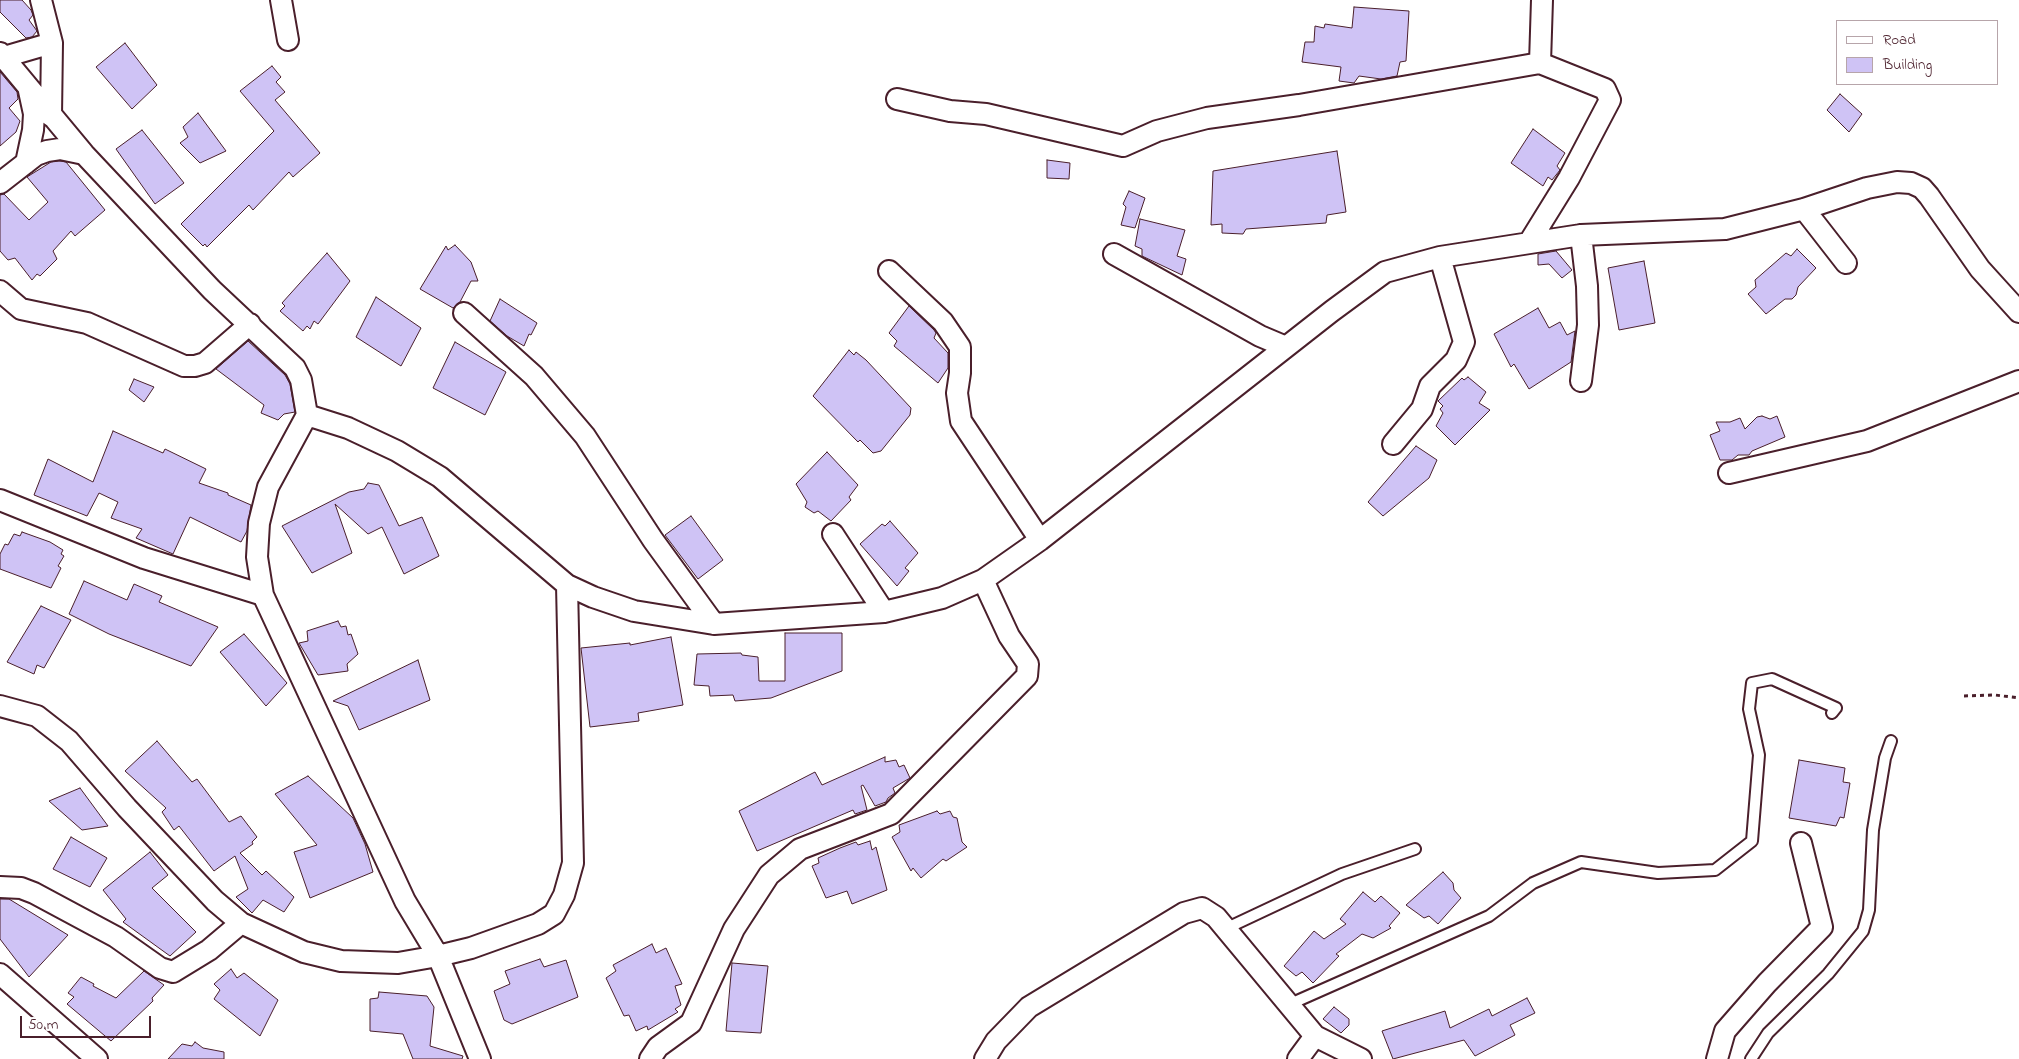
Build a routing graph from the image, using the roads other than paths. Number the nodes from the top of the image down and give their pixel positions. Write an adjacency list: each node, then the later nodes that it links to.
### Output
1 (41, 0): 5 (street)
2 (282, 0): 4 (street)
3 (1542, 0): 7 (street)
4 (288, 40)
5 (52, 43): 6 (street); 10 (street)
6 (2, 55): 8 (street)
7 (1540, 63): 9 (street); 16 (street)
8 (28, 89): 10 (street); 12 (street)
9 (897, 99)
10 (51, 116): 11 (street)
11 (84, 154): 12 (street); 24 (street)
12 (26, 163): 13 (street)
13 (0, 182)
14 (1804, 209): 15 (street); 19 (street); 22 (street)
15 (1581, 234): 16 (street); 26 (street)
16 (1530, 241): 18 (street)
17 (1114, 254): 25 (street)
18 (1440, 257): 25 (street); 29 (street)
19 (1846, 263)
20 (889, 271): 33 (street)
21 (0, 291): 24 (street)
22 (2019, 312)
23 (464, 313): 38 (street)
24 (250, 324): 28 (street)
25 (1286, 347): 33 (street)
26 (1581, 381)
27 (2019, 381): 30 (street)
28 (307, 415): 35 (street); 36 (street)
29 (1393, 444)
30 (1729, 473)
31 (0, 500): 36 (street)
32 (833, 534): 37 (street)
33 (1040, 540): 34 (street)
34 (983, 580): 37 (street); 53 (street)
35 (567, 585): 38 (street); 47 (street)
36 (263, 595): 47 (street)
37 (884, 612): 38 (street)
38 (714, 624)
39 (0, 706): 45 (street)
40 (1832, 713): 49 (lane)
41 (1891, 741): 58 (lane)
42 (1801, 843): 57 (street)
43 (1415, 850): 46 (lane)
44 (0, 888): 45 (street)
45 (240, 923): 47 (street)
46 (1225, 929): 49 (street); 54 (street)
47 (438, 956): 52 (street)
48 (0, 974): 51 (street)
49 (1288, 1005): 50 (street)
50 (1315, 1036): 55 (street); 56 (street)
51 (97, 1059)
52 (480, 1059)
53 (650, 1059)
54 (985, 1059)
55 (1298, 1059)
56 (1361, 1059)
57 (1717, 1059)
58 (1751, 1059)

